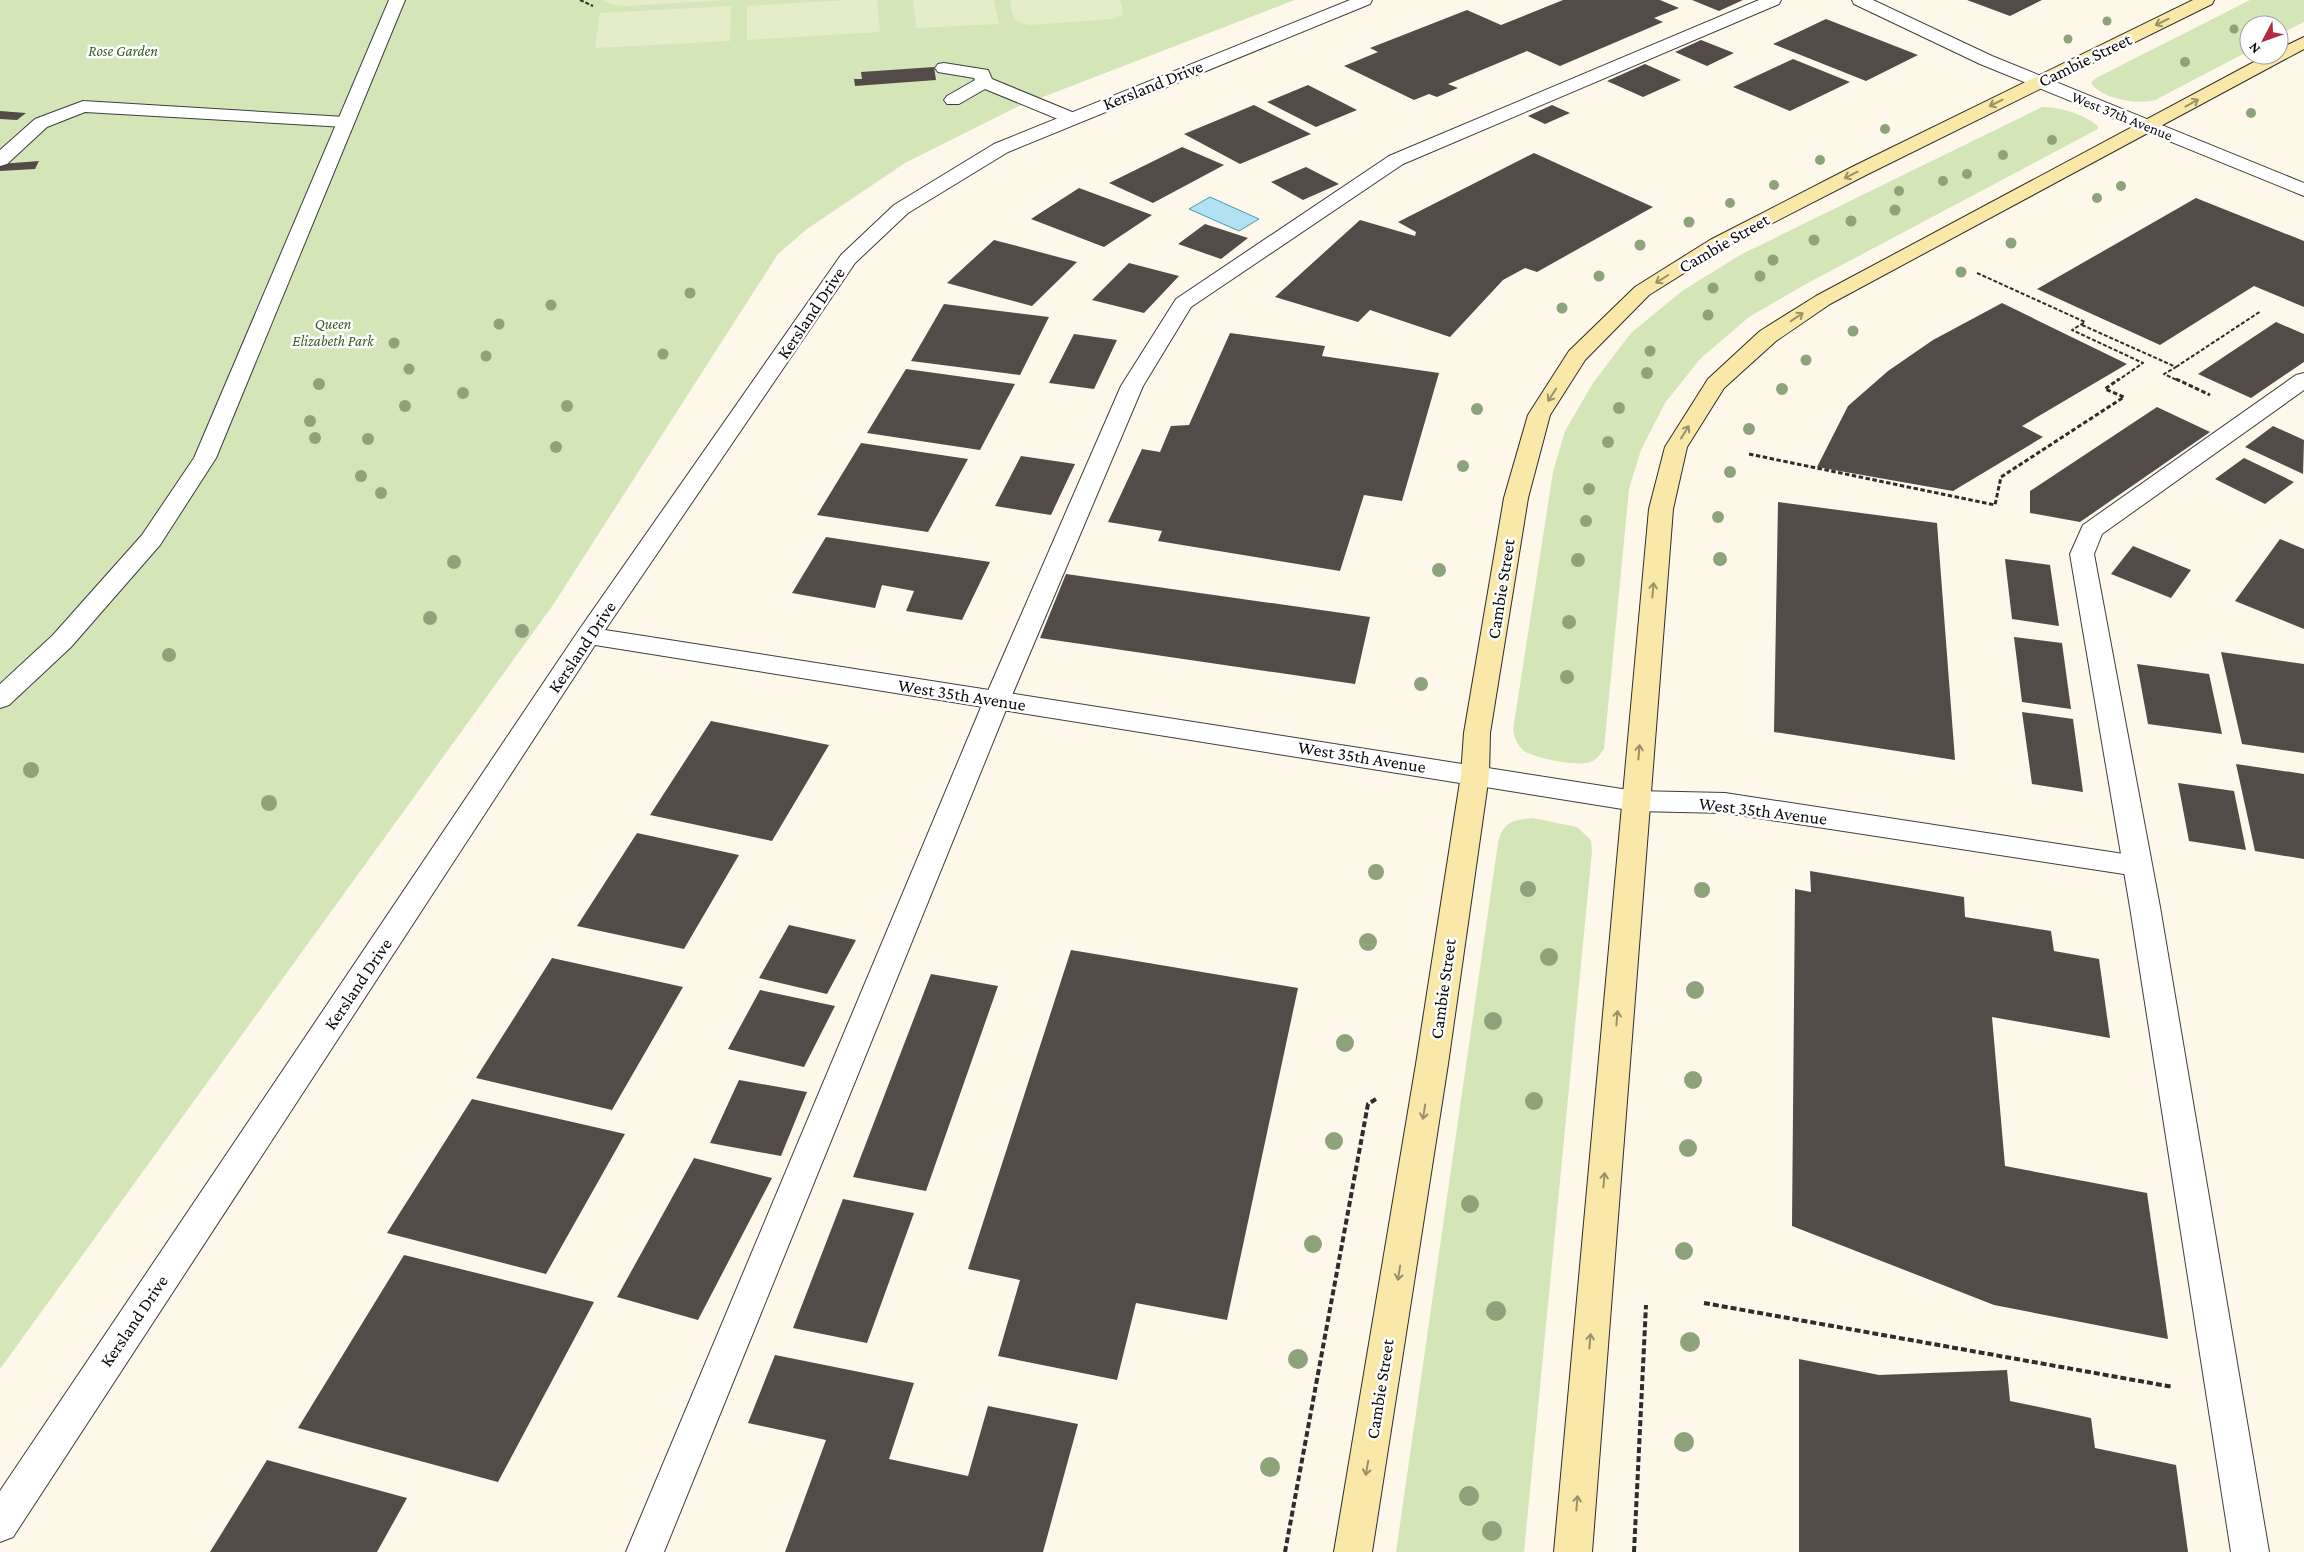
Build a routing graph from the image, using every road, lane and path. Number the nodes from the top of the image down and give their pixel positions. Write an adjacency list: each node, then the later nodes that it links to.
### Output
1 (397, 0): 14 (street)
2 (580, 0): 7 (path)
3 (1364, 0): 13 (street, Kersland Drive)
4 (1773, 0): 27 (street)
5 (1860, 0): 11 (street, West 37th Avenue)
6 (2206, 0): 11 (main road, Cambie Street, one-way to 11)
7 (593, 6)
8 (2304, 42): 15 (main road, one-way to 8)
9 (944, 68): 10 (street)
10 (984, 82): 12 (street); 13 (street)
11 (2040, 82): 15 (street, West 37th Avenue); 28 (main road, Cambie Street, one-way to 28)
12 (953, 100)
13 (1071, 118): 25 (street, Kersland Drive)
14 (345, 122): 16 (street); 26 (street)
15 (2149, 127): 17 (street, West 37th Avenue); 29 (main road, one-way to 15)
16 (0, 160)
17 (2304, 190)
18 (1977, 273): 20 (path)
19 (2260, 311): 21 (path)
20 (2082, 324): 21 (path); 24 (path)
21 (2176, 367): 23 (path)
22 (2304, 380): 23 (street)
23 (2254, 415): 30 (street)
24 (1749, 454)
25 (588, 636): 27 (street, West 35th Avenue); 34 (street, Kersland Drive)
26 (0, 699)
27 (998, 700): 28 (street, West 35th Avenue); 35 (street)
28 (1475, 775): 29 (street, West 35th Avenue); 31 (main road, Cambie Street)
29 (1635, 800): 30 (street, West 35th Avenue); 38 (main road, one-way to 29)
30 (2137, 866): 33 (street)
31 (1432, 1064): 36 (path); 37 (main road, Cambie Street, one-way to 37)
32 (1704, 1303): 33 (path)
33 (2225, 1396): 39 (street)
34 (0, 1524)
35 (646, 1552)
36 (1285, 1552)
37 (1352, 1552)
38 (1573, 1552)
39 (2250, 1552)

